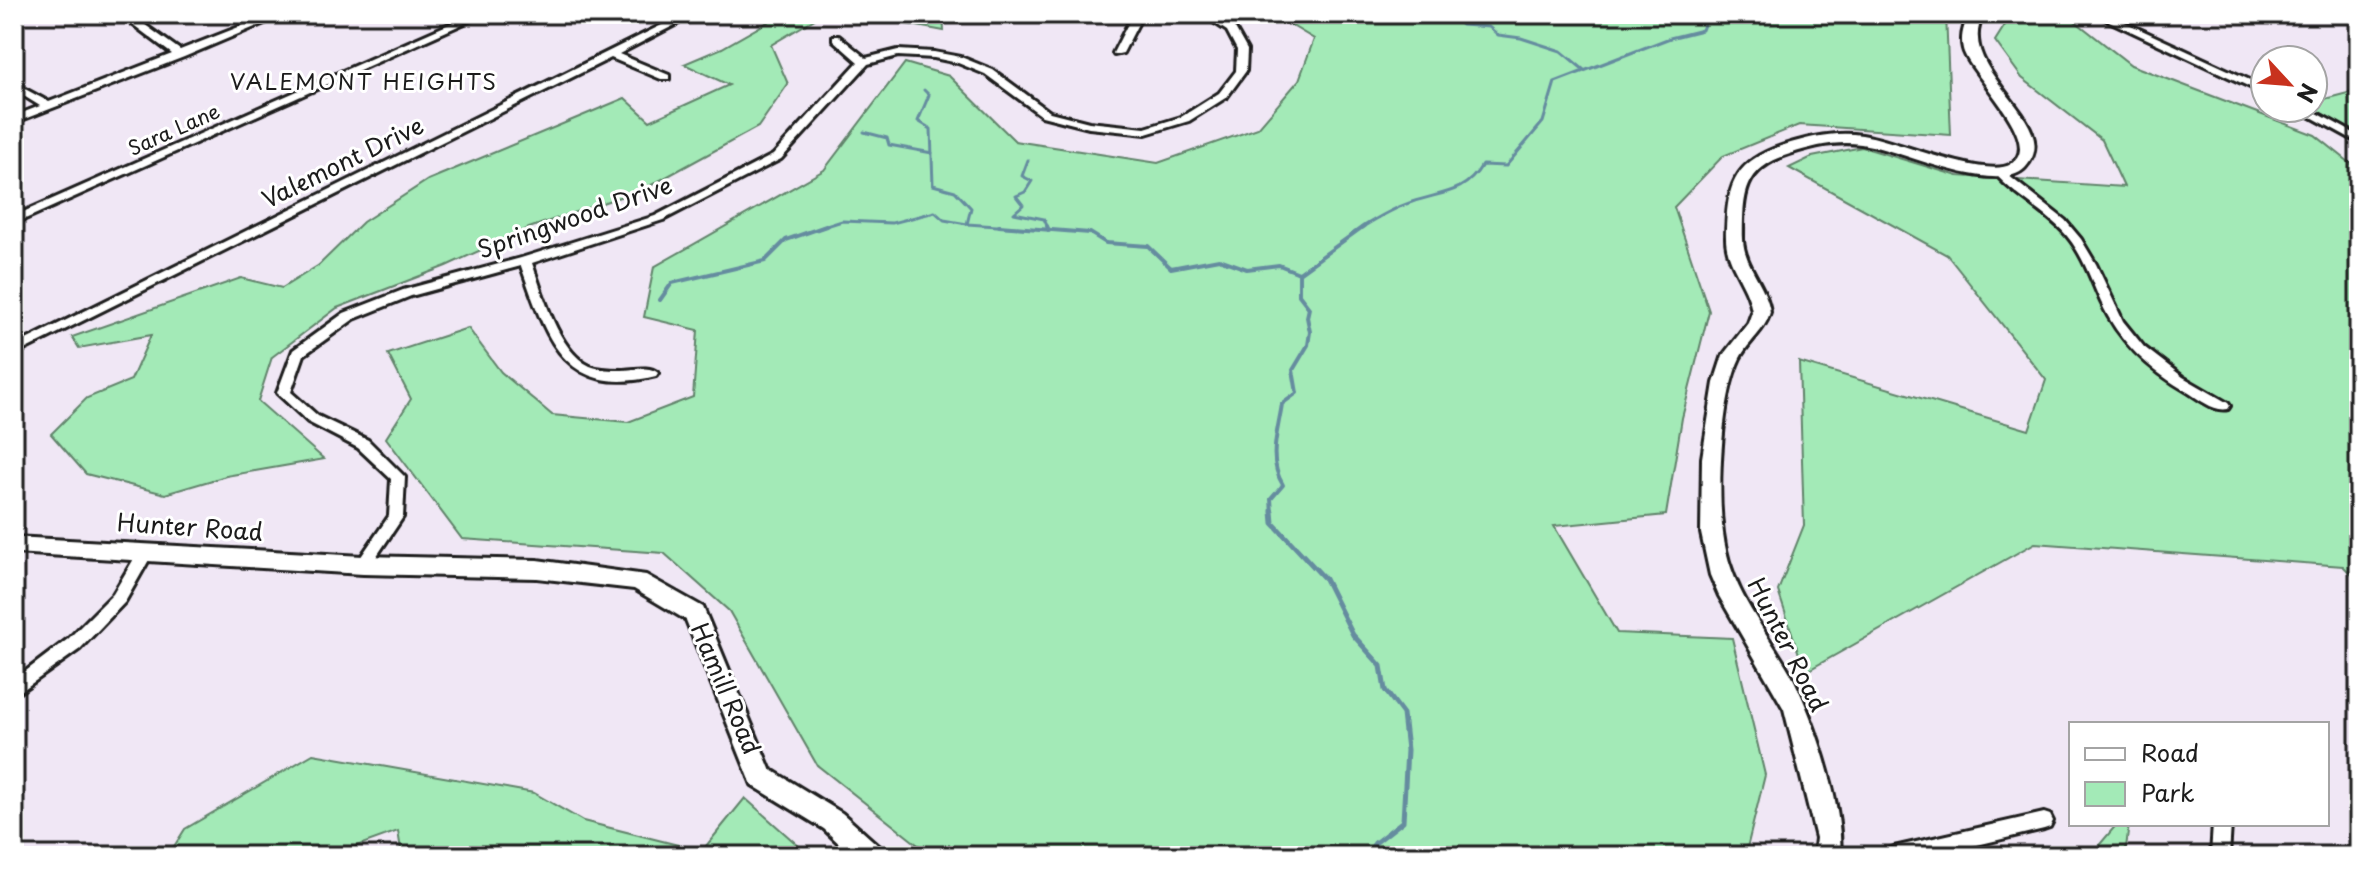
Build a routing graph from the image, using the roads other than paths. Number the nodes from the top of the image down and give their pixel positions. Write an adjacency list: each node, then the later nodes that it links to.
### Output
1 (124, 14): 12 (street)
2 (281, 14): 12 (street)
3 (480, 14): 22 (street, Sara Lane)
4 (691, 14): 11 (street, Valemont Drive)
5 (1138, 14): 10 (street)
6 (1206, 14): 13 (street)
7 (1977, 14): 21 (street)
8 (2099, 14): 15 (street)
9 (836, 38): 13 (street)
10 (1118, 53)
11 (611, 54): 14 (street); 24 (street, Valemont Drive)
12 (180, 55): 17 (street)
13 (864, 62): 23 (street, Springwood Drive)
14 (665, 77)
15 (2249, 84)
16 (14, 86): 17 (street)
17 (48, 106): 18 (street)
18 (14, 120)
19 (2329, 124): 20 (street)
20 (2359, 140)
21 (1999, 171): 26 (street); 34 (street, Hunter Road)
22 (14, 220)
23 (525, 261): 25 (street); 29 (street, Springwood Drive)
24 (14, 351)
25 (651, 373)
26 (2223, 406)
27 (18, 542): 28 (street, Hunter Road)
28 (146, 551): 29 (street, Hunter Road); 30 (street)
29 (363, 565): 33 (street, Hamill Road)
30 (14, 689)
31 (2044, 821): 35 (street)
32 (2222, 826): 36 (street)
33 (871, 856)
34 (1827, 856)
35 (1894, 856)
36 (2220, 856)

